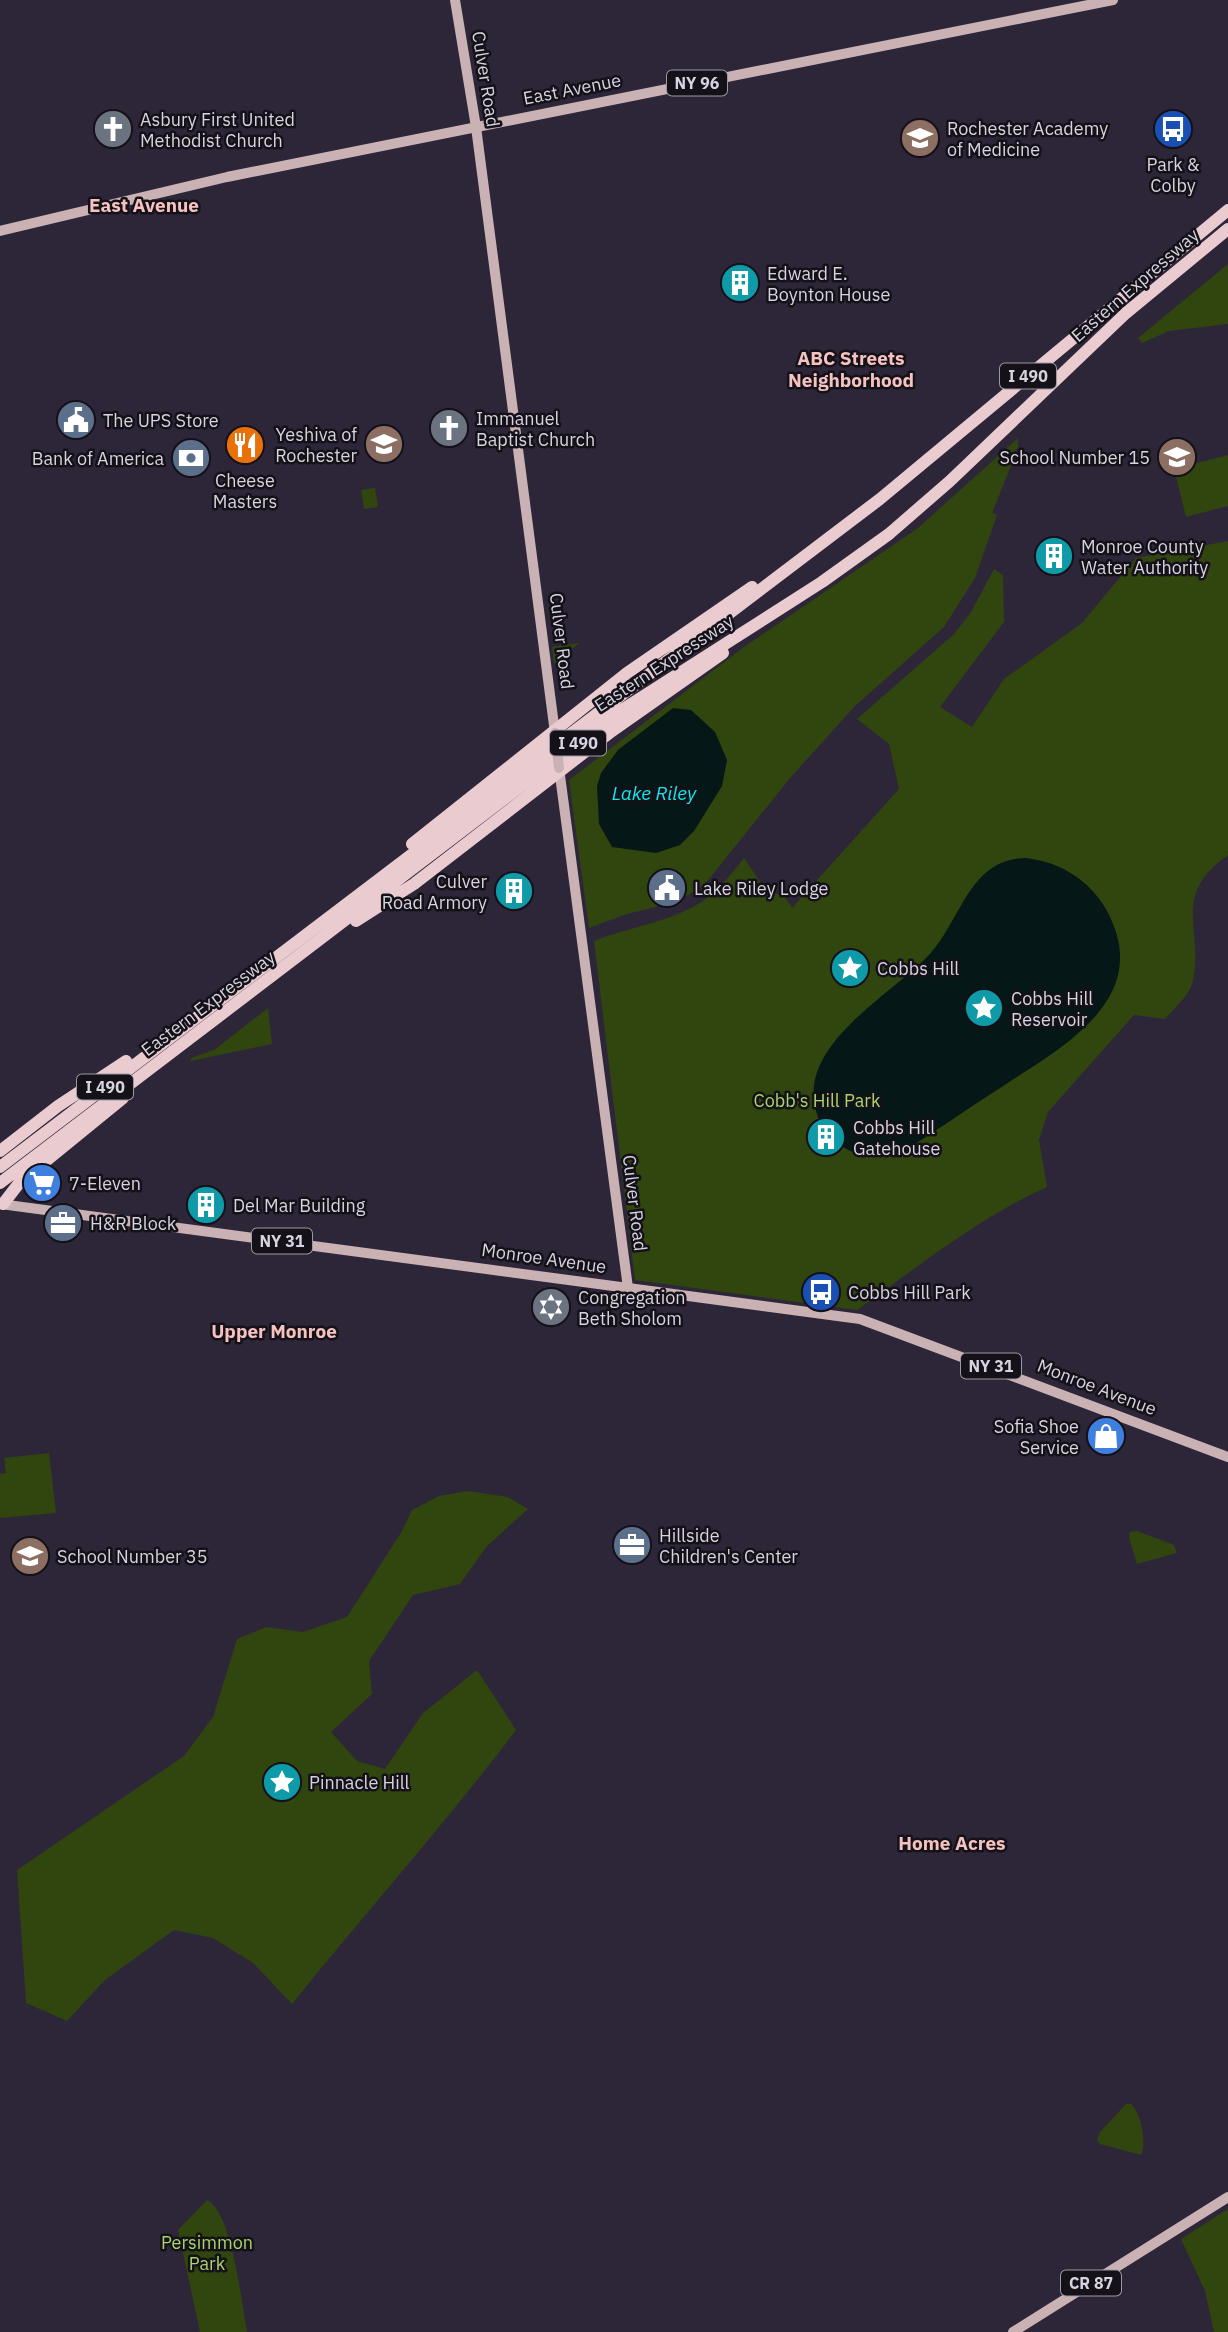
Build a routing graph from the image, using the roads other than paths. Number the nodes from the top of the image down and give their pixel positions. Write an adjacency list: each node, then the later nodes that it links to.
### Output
1 (455, 0): 3 (main road, Culver Road)
2 (1113, 0): 3 (main road, East Avenue / NY 96)
3 (476, 127): 6 (main road, East Avenue / NY 96); 9 (main road, Culver Road)
4 (1228, 210): 7 (highway, Eastern Expressway / I 490)
5 (1228, 229): 8 (highway, Eastern Expressway / I 490)
6 (0, 231)
7 (847, 524): 9 (highway); 11 (highway, Eastern Expressway / I 490)
8 (814, 588): 10 (highway); 12 (highway, Eastern Expressway / I 490)
9 (554, 731): 10 (main road, Culver Road, bridge); 11 (highway)
10 (559, 770): 12 (highway); 19 (main road, Culver Road)
11 (322, 922): 13 (highway, Eastern Expressway / I 490)
12 (286, 966): 14 (highway, Eastern Expressway / I 490)
13 (209, 1008): 15 (highway); 16 (highway, Eastern Expressway / I 490)
14 (189, 1039): 17 (highway, Eastern Expressway / I 490); 18 (highway)
15 (0, 1151)
16 (0, 1167)
17 (0, 1183)
18 (1, 1207): 19 (main road, Monroe Avenue / NY 31)
19 (628, 1288): 20 (main road, Monroe Avenue / NY 31)
20 (1228, 1457)
21 (1228, 2197): 22 (main road, CR 87)
22 (1013, 2332)

